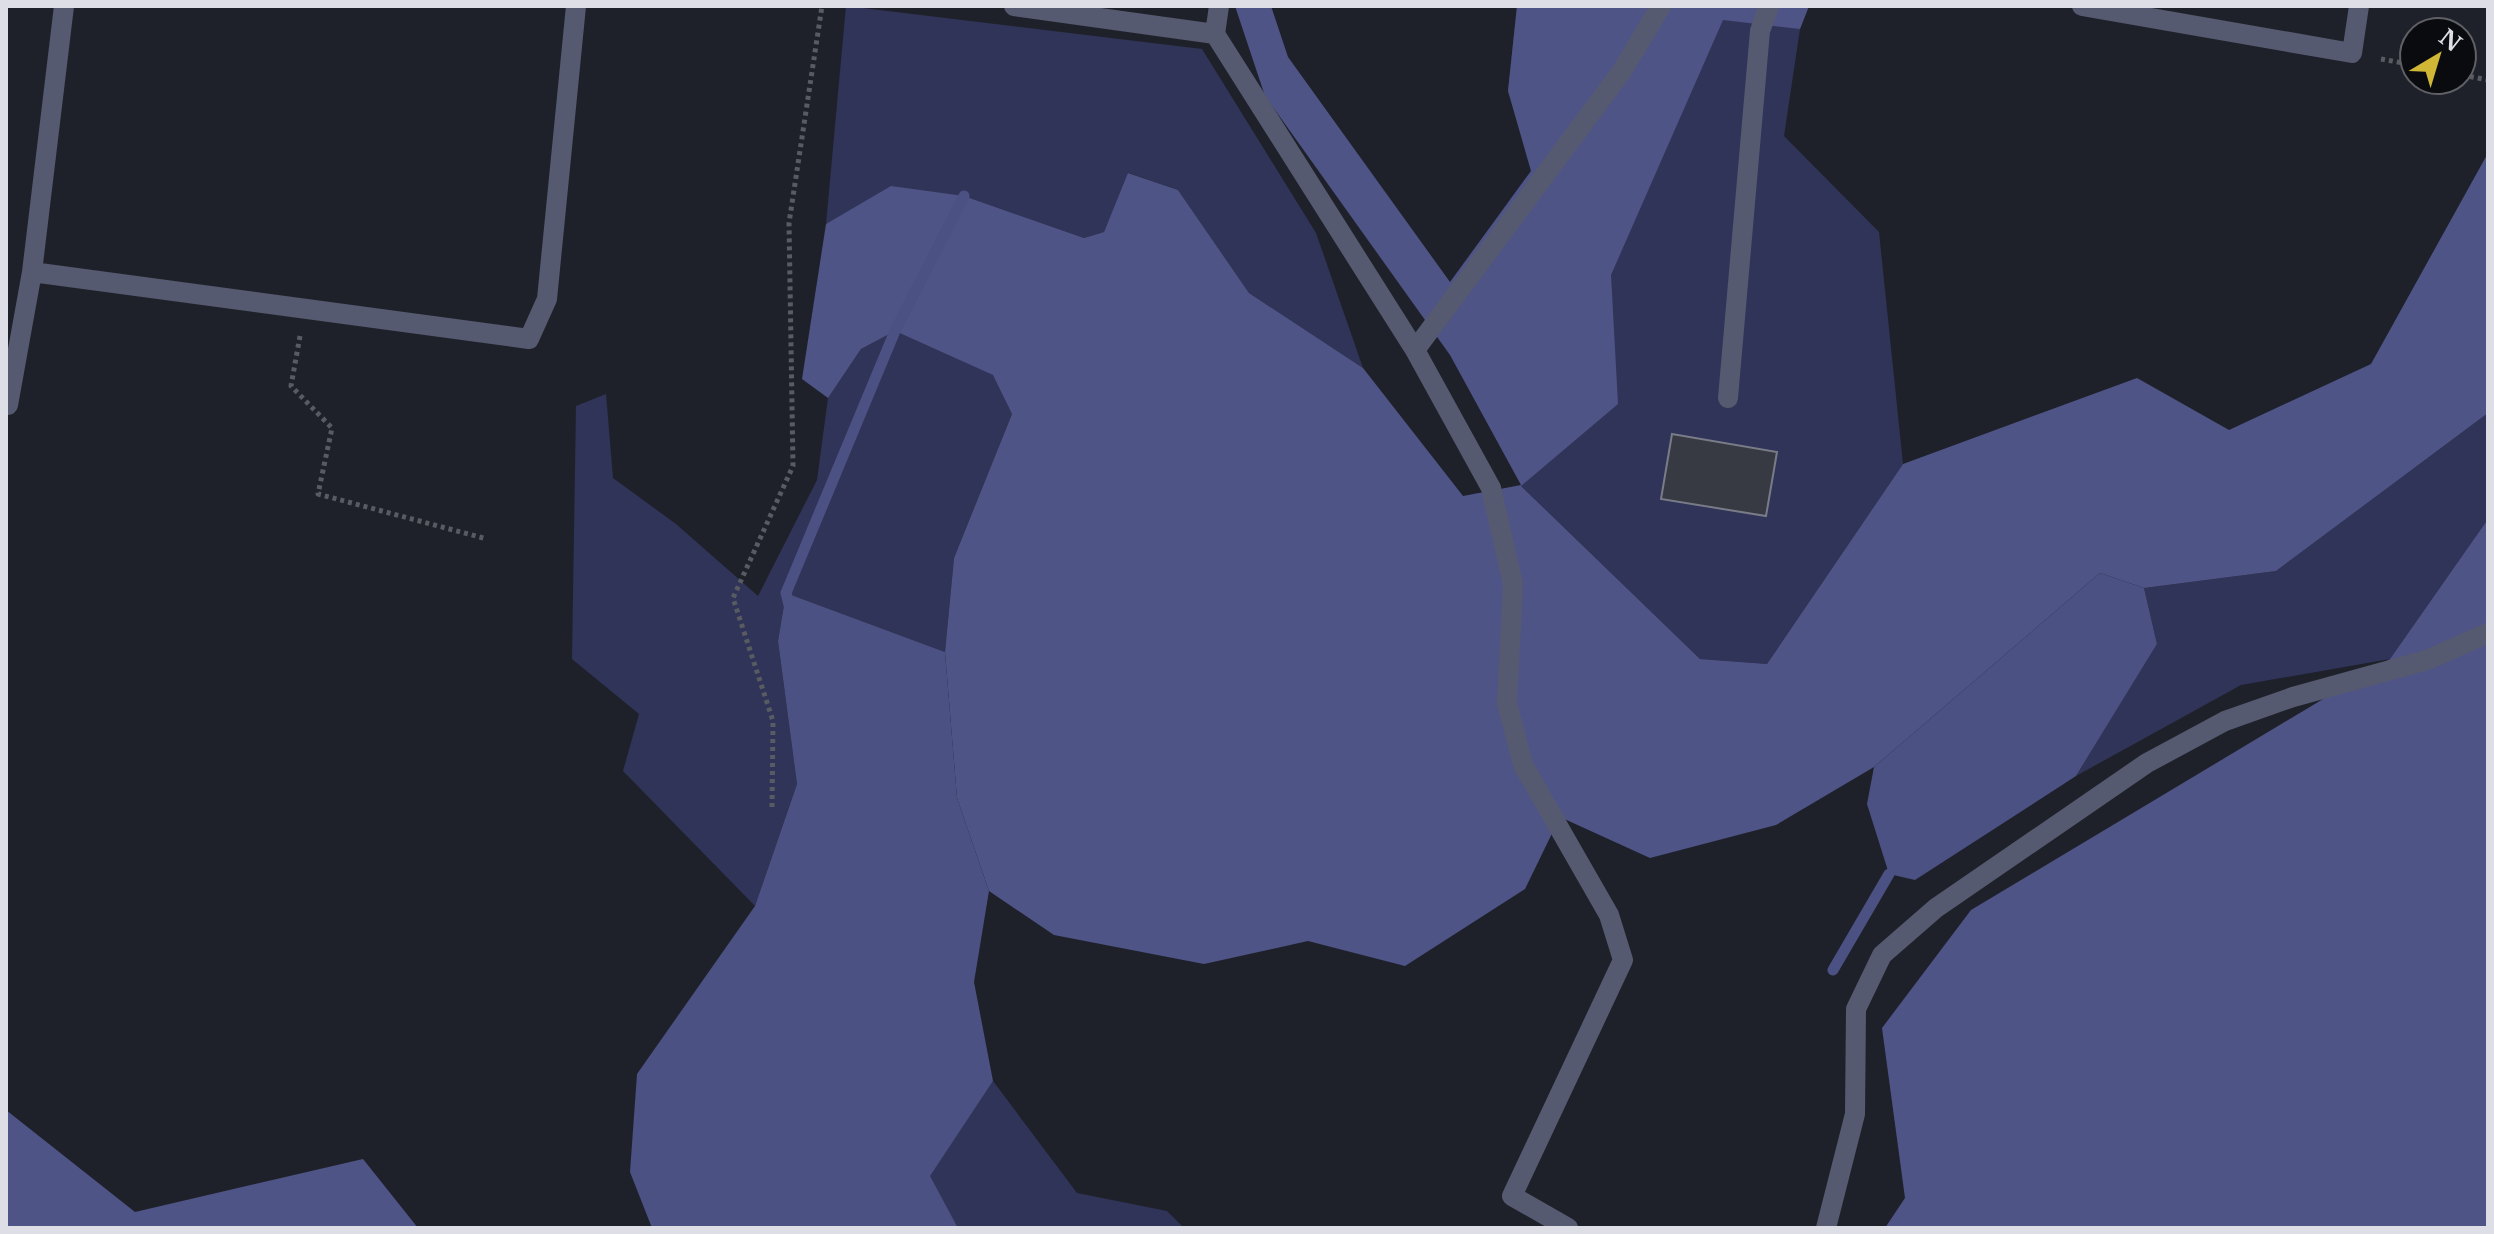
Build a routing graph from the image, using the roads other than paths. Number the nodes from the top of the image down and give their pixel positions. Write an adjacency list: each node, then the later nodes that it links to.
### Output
1 (64, 6): 10 (street)
2 (576, 6): 10 (street)
3 (1014, 6): 9 (street)
4 (1219, 6): 9 (street)
5 (1661, 6): 11 (street)
6 (1769, 6): 12 (street)
7 (2082, 6): 8 (street)
8 (2359, 6)
9 (1215, 34): 11 (street)
10 (32, 272): 13 (street)
11 (1415, 350): 15 (street)
12 (1728, 398)
13 (8, 405)
14 (2488, 633): 16 (street)
15 (1568, 1228)
16 (1826, 1228)

